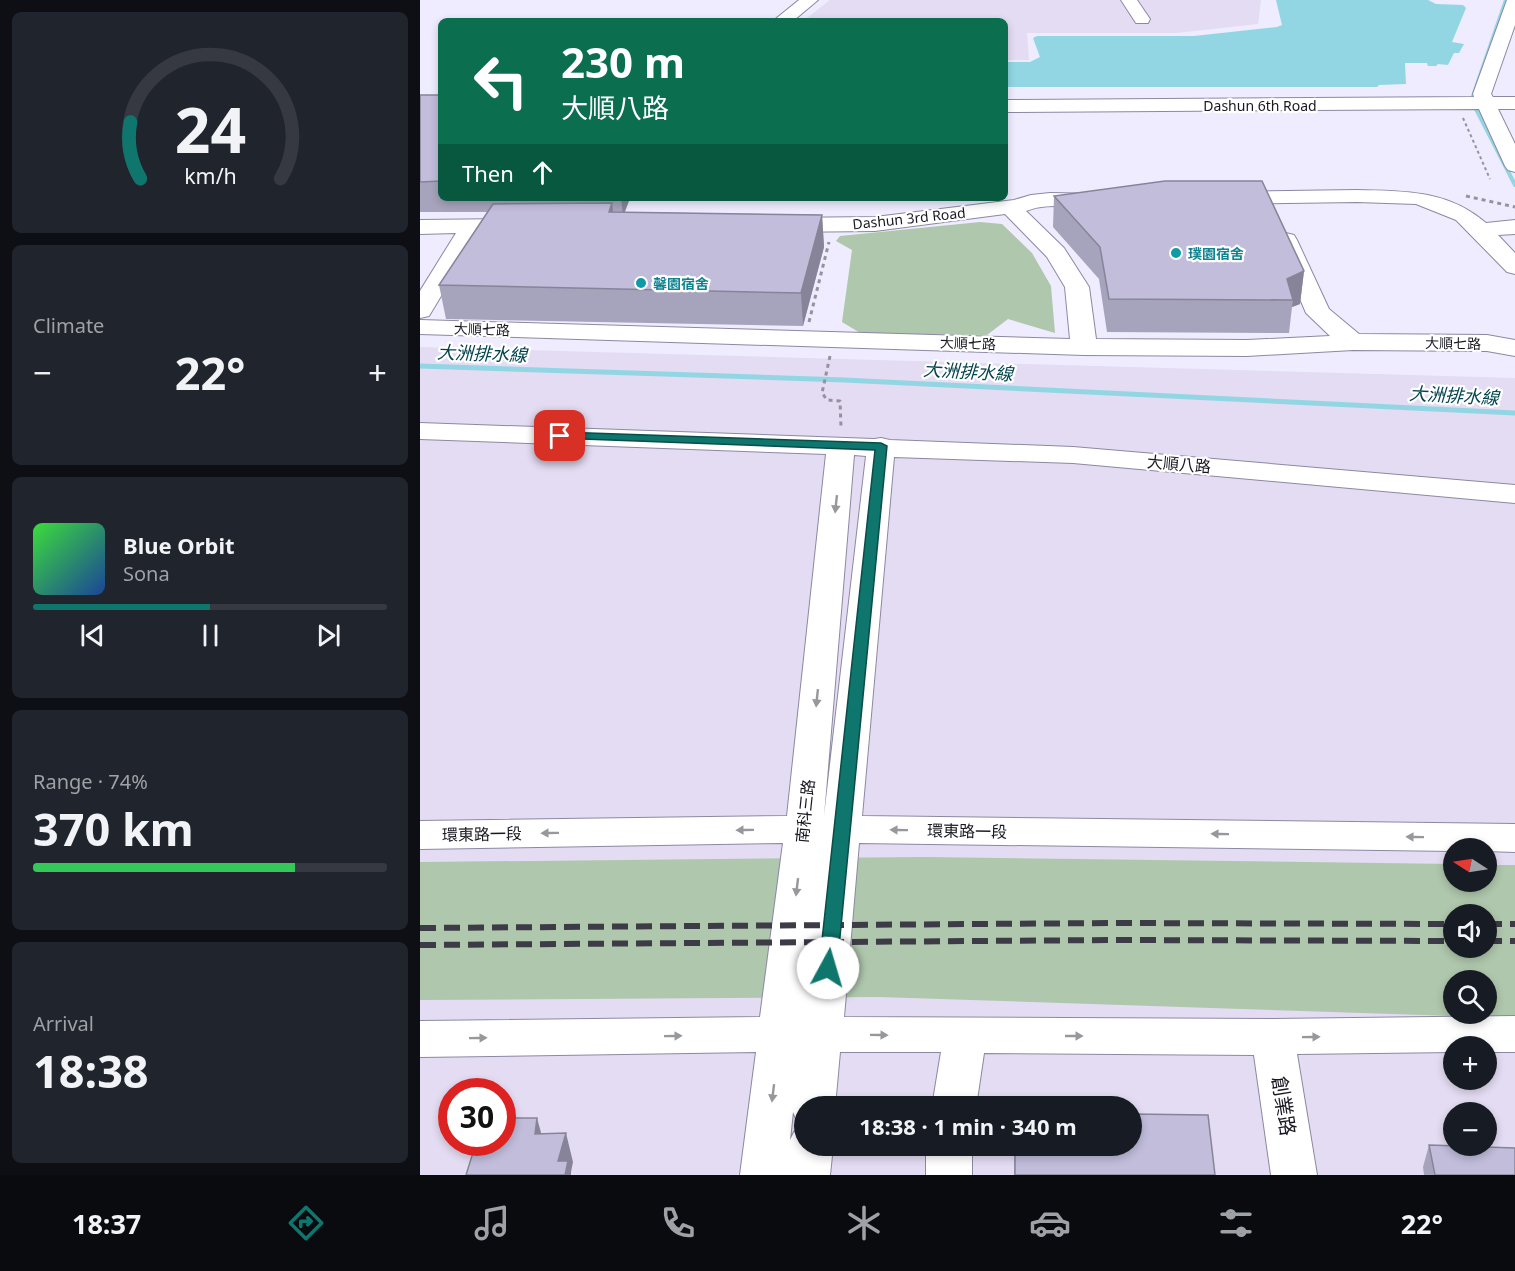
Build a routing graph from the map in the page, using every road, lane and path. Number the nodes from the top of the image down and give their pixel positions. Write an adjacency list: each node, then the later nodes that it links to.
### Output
1 (810, 0): 4 (street)
2 (1129, 0): 5 (street)
3 (1515, 1): 7 (street)
4 (786, 18)
5 (1143, 19)
6 (1008, 92): 9 (street)
7 (1486, 103): 8 (street, Dashun 6th Road); 10 (street, Dashun 6th Road); 12 (street)
8 (1515, 103)
9 (1395, 104): 10 (street, Dashun 6th Road); 11 (street, Dashun 6th Road)
10 (1457, 104): 13 (path)
11 (1008, 106)
12 (1515, 166)
13 (1490, 179)
14 (1210, 198): 15 (street)
15 (1267, 198): 24 (street); 29 (street)
16 (1118, 199): 17 (street, Dashun 3rd Road)
17 (1010, 207): 18 (street, Dashun 3rd Road); 31 (street)
18 (833, 224): 19 (street, Dashun 3rd Road); 28 (path)
19 (762, 225)
20 (471, 226): 21 (street); 22 (street); 26 (street)
21 (541, 226)
22 (420, 227)
23 (1515, 227): 24 (street)
24 (1481, 230): 25 (street)
25 (1515, 267)
26 (420, 311)
27 (420, 327): 28 (street, 大順七路)
28 (805, 338): 31 (street, 大順七路)
29 (1353, 342): 31 (street, 大順七路); 32 (street, 大順七路)
30 (832, 347): 34 (path)
31 (1084, 347)
32 (1515, 348)
33 (420, 431): 34 (street, 大順八路)
34 (841, 446): 35 (street, 大順八路); 37 (street, 南科三路, one-way to 37)
35 (881, 446): 36 (street, 大順八路); 38 (street, 南科三路)
36 (1515, 494)
37 (804, 829): 38 (street, 環東路一段); 39 (street, 環東路一段, one-way to 39); 42 (street, 南科三路, one-way to 42)
38 (843, 829): 40 (street, 環東路一段, one-way to 38); 42 (street, 南科三路)
39 (420, 835)
40 (1515, 838)
41 (1515, 1034): 44 (street, one-way to 41)
42 (800, 1035): 43 (street, one-way to 43); 45 (street, one-way to 42); 46 (street, 南科三路); 50 (street, 南科三路, one-way to 50)
43 (965, 1036): 44 (street, one-way to 44); 47 (street)
44 (1273, 1037): 53 (street, 創業路)
45 (420, 1039)
46 (811, 1096)
47 (956, 1096)
48 (809, 1156): 51 (street)
49 (949, 1156): 52 (street)
50 (763, 1175)
51 (807, 1175)
52 (949, 1175)
53 (1294, 1175)

